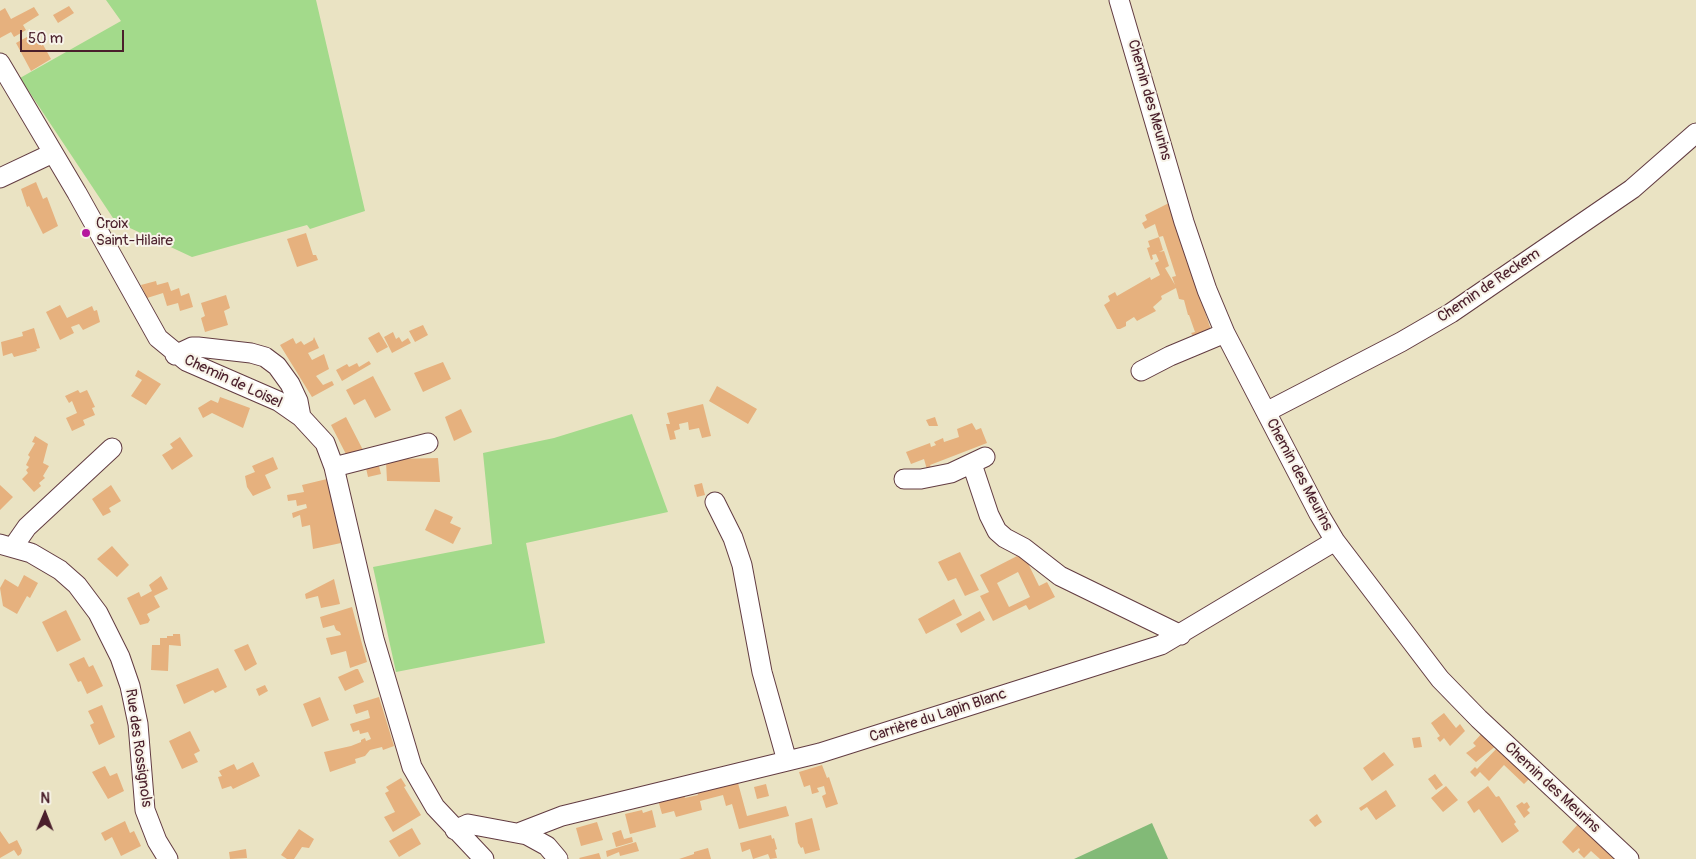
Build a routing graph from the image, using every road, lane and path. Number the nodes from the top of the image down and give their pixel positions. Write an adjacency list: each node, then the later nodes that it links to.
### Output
1 (1119, 0): 6 (street, Chemin des Meurins)
2 (0, 63): 4 (street, Chemin de Loisel)
3 (1696, 133): 9 (street, Chemin de Reckem)
4 (53, 152): 5 (street); 7 (street, Chemin de Loisel)
5 (0, 178)
6 (1225, 333): 8 (street); 9 (street, Chemin des Meurins)
7 (175, 354): 10 (street, Chemin de Loisel); 10 (street)
8 (1141, 371)
9 (1266, 412): 16 (street, Chemin des Meurins)
10 (301, 417): 13 (street, Chemin de Loisel)
11 (428, 443): 13 (street)
12 (112, 448): 17 (street)
13 (334, 467): 20 (street, Chemin de Loisel)
14 (904, 479): 18 (street)
15 (714, 502): 19 (street)
16 (1335, 541): 18 (street, Carrière du Lapin Blanc); 25 (street, Chemin des Meurins)
17 (6, 545): 22 (street, Rue des Rossignols)
18 (1181, 634): 19 (street, Carrière du Lapin Blanc)
19 (786, 761): 21 (street, Carrière du Lapin Blanc)
20 (455, 830): 21 (street); 23 (street, Chemin de Loisel)
21 (518, 833): 24 (street)
22 (168, 859)
23 (484, 859)
24 (558, 859)
25 (1629, 859)

